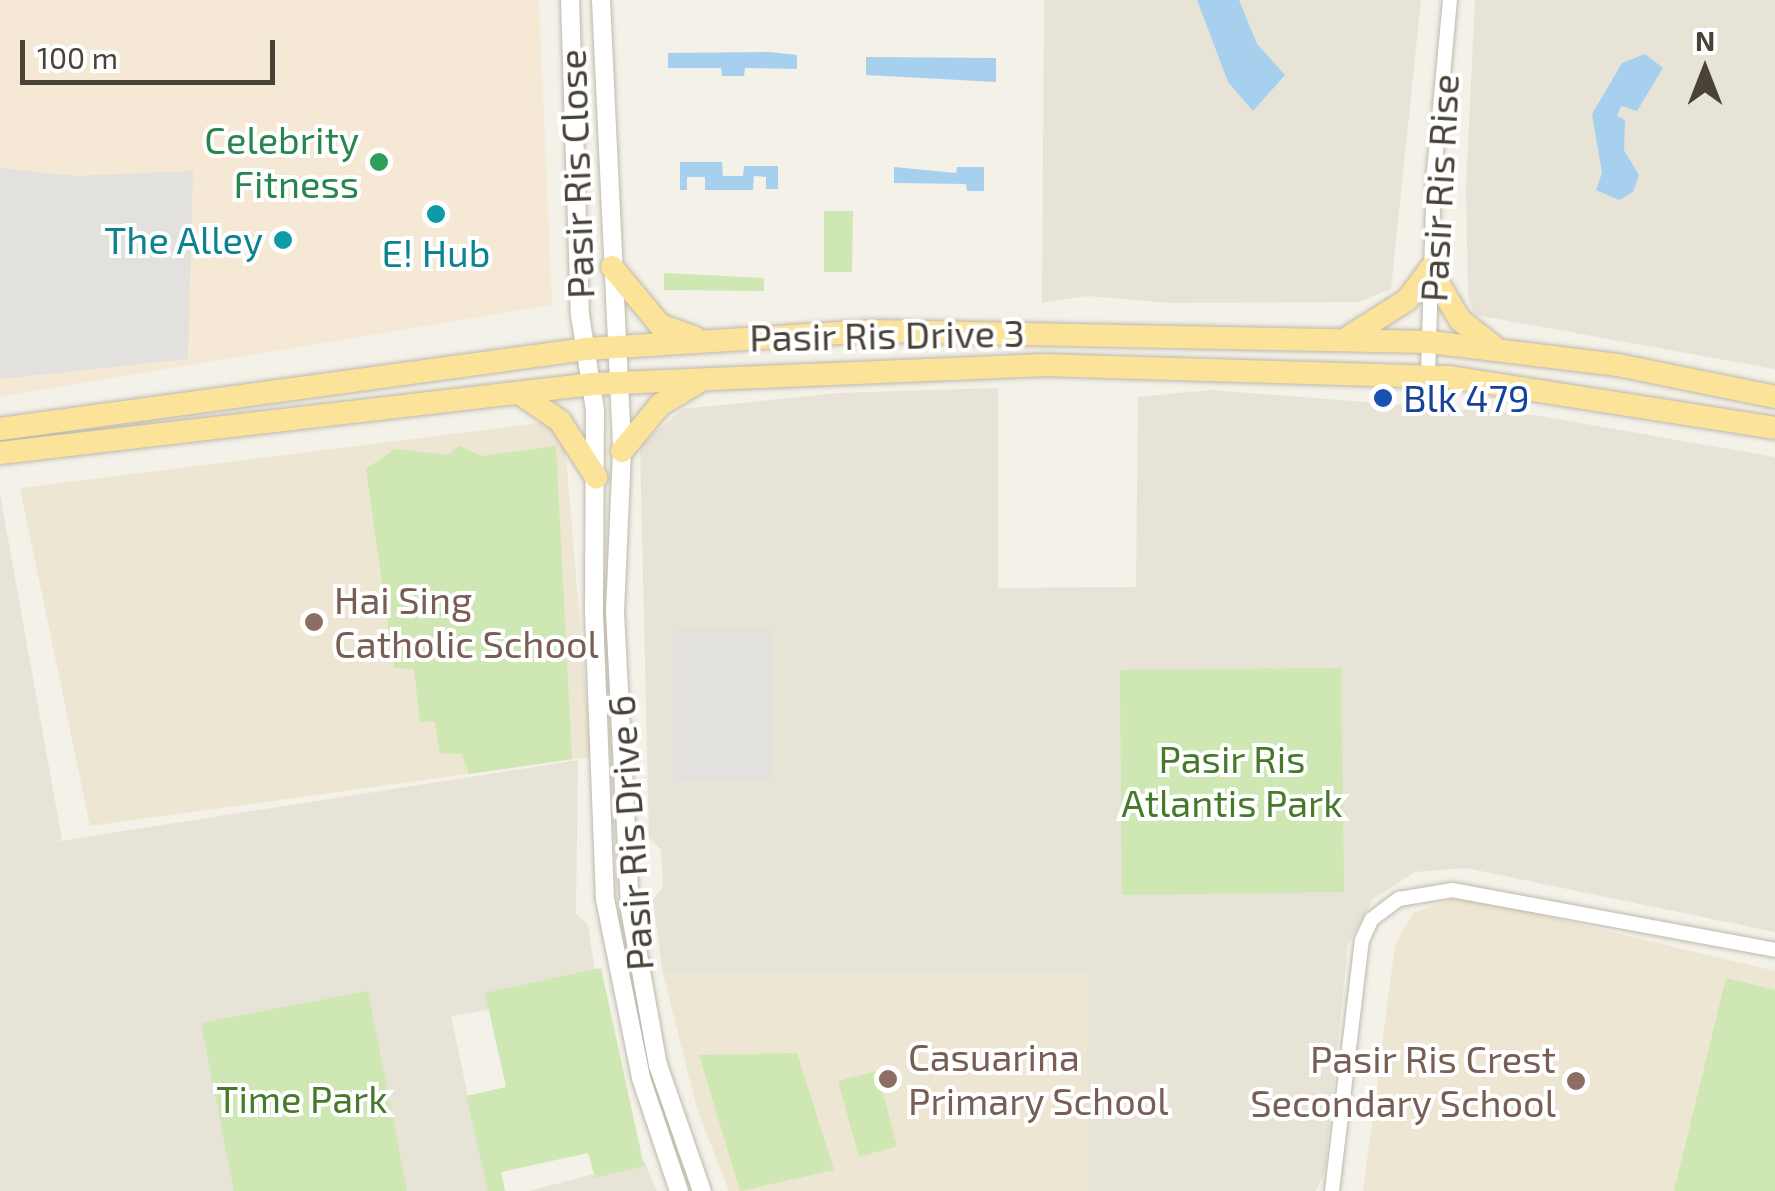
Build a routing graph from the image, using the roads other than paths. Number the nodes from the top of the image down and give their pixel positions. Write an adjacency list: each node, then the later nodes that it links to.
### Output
1 (570, 0): 4 (street, Pasir Ris Close)
2 (601, 0): 5 (street, Pasir Ris Close)
3 (1450, 0): 7 (street, Pasir Ris Rise)
4 (574, 154): 5 (street); 12 (street, Pasir Ris Close)
5 (609, 154): 6 (street, Pasir Ris Close)
6 (612, 267): 9 (main road); 11 (street, Pasir Ris Close)
7 (1430, 268): 8 (main road); 10 (street, Pasir Ris Rise); 13 (main road)
8 (1347, 337): 9 (main road, Pasir Ris Drive 3); 10 (main road, Pasir Ris Drive 3)
9 (703, 341): 11 (main road, Pasir Ris Drive 3)
10 (1430, 342): 13 (main road, Pasir Ris Drive 3); 14 (street, Pasir Ris Rise)
11 (613, 346): 12 (main road, Pasir Ris Drive 3); 16 (street, Pasir Ris Drive 6)
12 (586, 348): 16 (street, Pasir Ris Drive 6); 19 (main road, Pasir Ris Drive 3)
13 (1502, 351): 18 (main road, Pasir Ris Drive 3)
14 (1428, 376): 15 (main road, Pasir Ris Drive 3); 20 (main road, Pasir Ris Drive 3)
15 (708, 377): 16 (main road, Pasir Ris Drive 3); 21 (main road)
16 (605, 383): 17 (main road, Pasir Ris Drive 3); 21 (street, Pasir Ris Drive 6); 23 (street, Pasir Ris Drive 6)
17 (516, 392): 22 (main road, Pasir Ris Drive 3); 23 (main road)
18 (1775, 397)
19 (0, 428)
20 (1775, 428)
21 (622, 450): 26 (street, Pasir Ris Drive 6)
22 (0, 453)
23 (596, 476): 25 (street, Pasir Ris Drive 6)
24 (1775, 950): 27 (street)
25 (678, 1191)
26 (702, 1191)
27 (1332, 1191)

